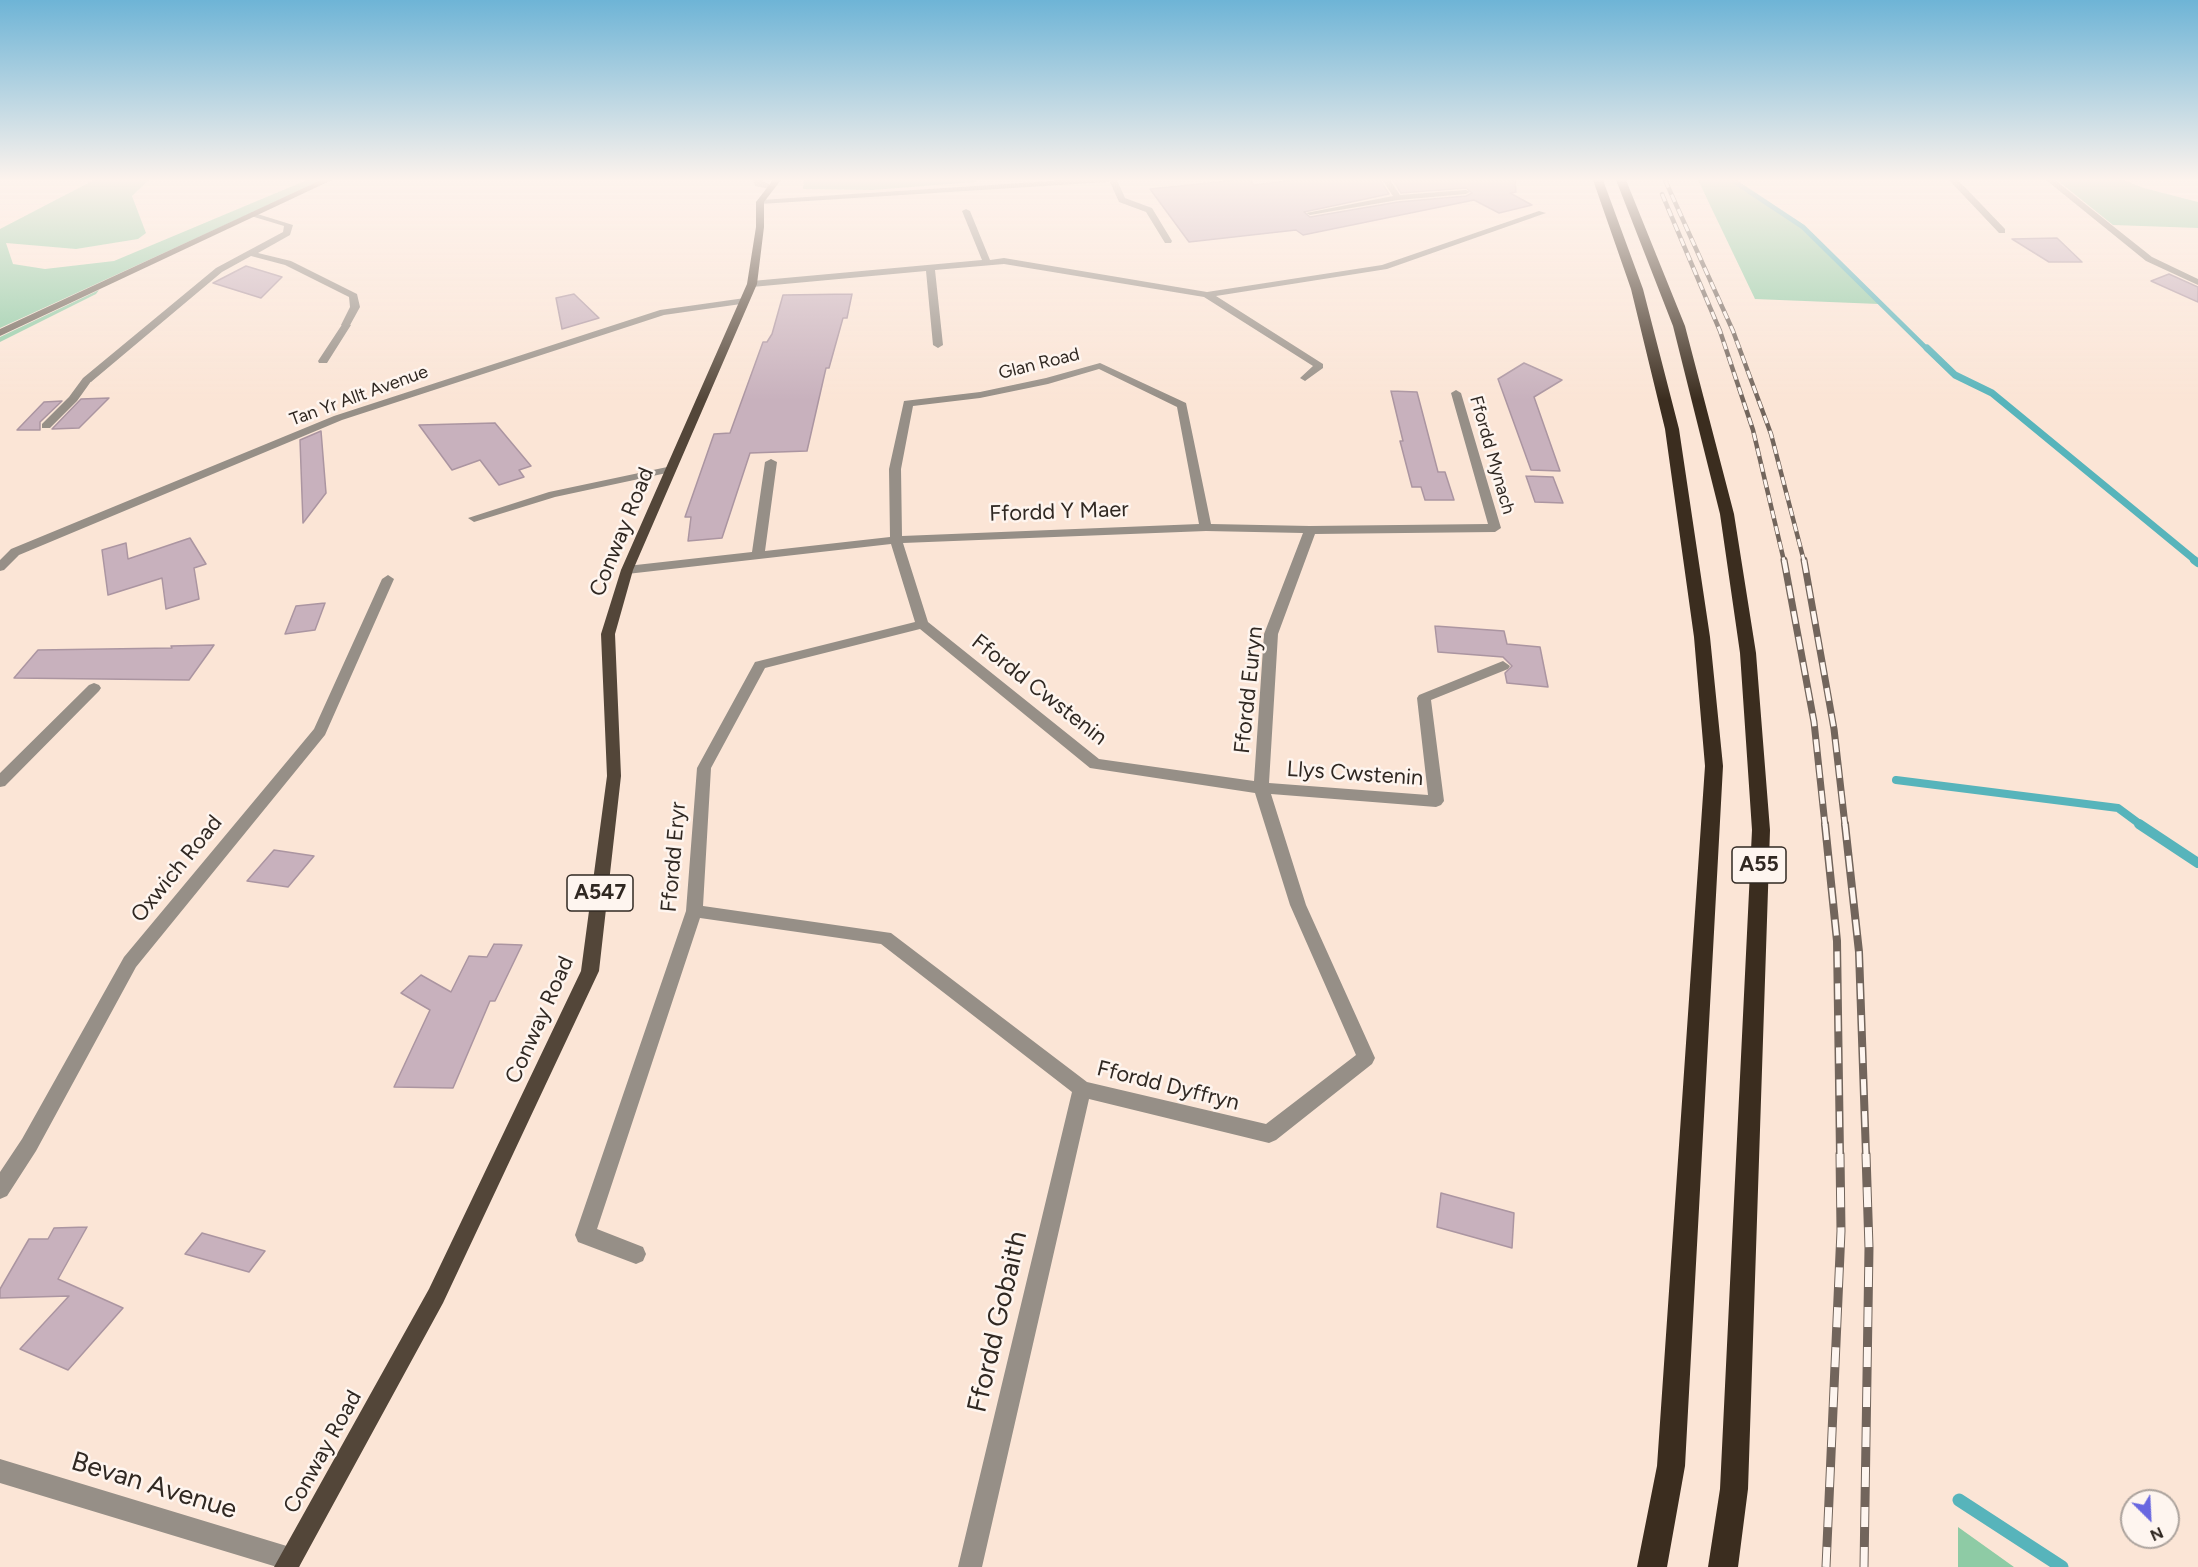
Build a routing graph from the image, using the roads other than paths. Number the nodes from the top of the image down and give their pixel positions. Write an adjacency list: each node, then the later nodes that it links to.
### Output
1 (170, 253): 15 (street)
2 (756, 253): 12 (main road, Conway Road / A547)
3 (983, 253): 9 (street)
4 (1425, 253): 13 (street)
5 (1623, 253): 44 (highway, A55)
6 (1650, 253): 45 (highway, A55)
7 (2141, 253): 11 (street)
8 (253, 254): 17 (street); 20 (street)
9 (987, 262): 10 (street); 13 (street)
10 (930, 267): 12 (street); 16 (street)
11 (2198, 282)
12 (752, 284): 14 (main road, Conway Road / A547)
13 (1207, 295): 18 (street)
14 (745, 301): 22 (main road, Conway Road / A547); 29 (street, Tan Yr Allt Avenue)
15 (0, 333)
16 (938, 345)
17 (323, 361)
18 (1305, 378)
19 (1456, 393): 25 (street, Ffordd Mynach)
20 (46, 426)
21 (771, 462): 28 (street)
22 (672, 469): 23 (street); 30 (main road, Conway Road / A547)
23 (474, 518)
24 (1206, 527): 26 (street, Ffordd Y Maer); 27 (street, Ffordd Y Maer); 27 (street, Glan Road)
25 (1495, 528): 26 (street, Ffordd Y Maer)
26 (1310, 530): 36 (street, Ffordd Euryn)
27 (896, 540): 28 (street, Ffordd Y Maer); 32 (street)
28 (758, 556): 30 (street, Ffordd Y Maer)
29 (0, 567)
30 (627, 570): 42 (main road, Conway Road / A547)
31 (388, 579): 39 (street, Oxwich Road)
32 (922, 624): 36 (street, Ffordd Cwstenin); 37 (street, Ffordd Eryr)
33 (1503, 666): 36 (street, Llys Cwstenin)
34 (94, 688): 35 (street)
35 (0, 782)
36 (1261, 788): 38 (street, Ffordd Dyffryn)
37 (694, 911): 38 (street, Ffordd Dyffryn); 40 (street, Ffordd Eryr)
38 (1082, 1089): 43 (street, Ffordd Gobaith)
39 (0, 1190)
40 (636, 1254)
41 (0, 1471): 42 (street, Bevan Avenue)
42 (288, 1563)
43 (970, 1567)
44 (1652, 1567)
45 (1723, 1567)

